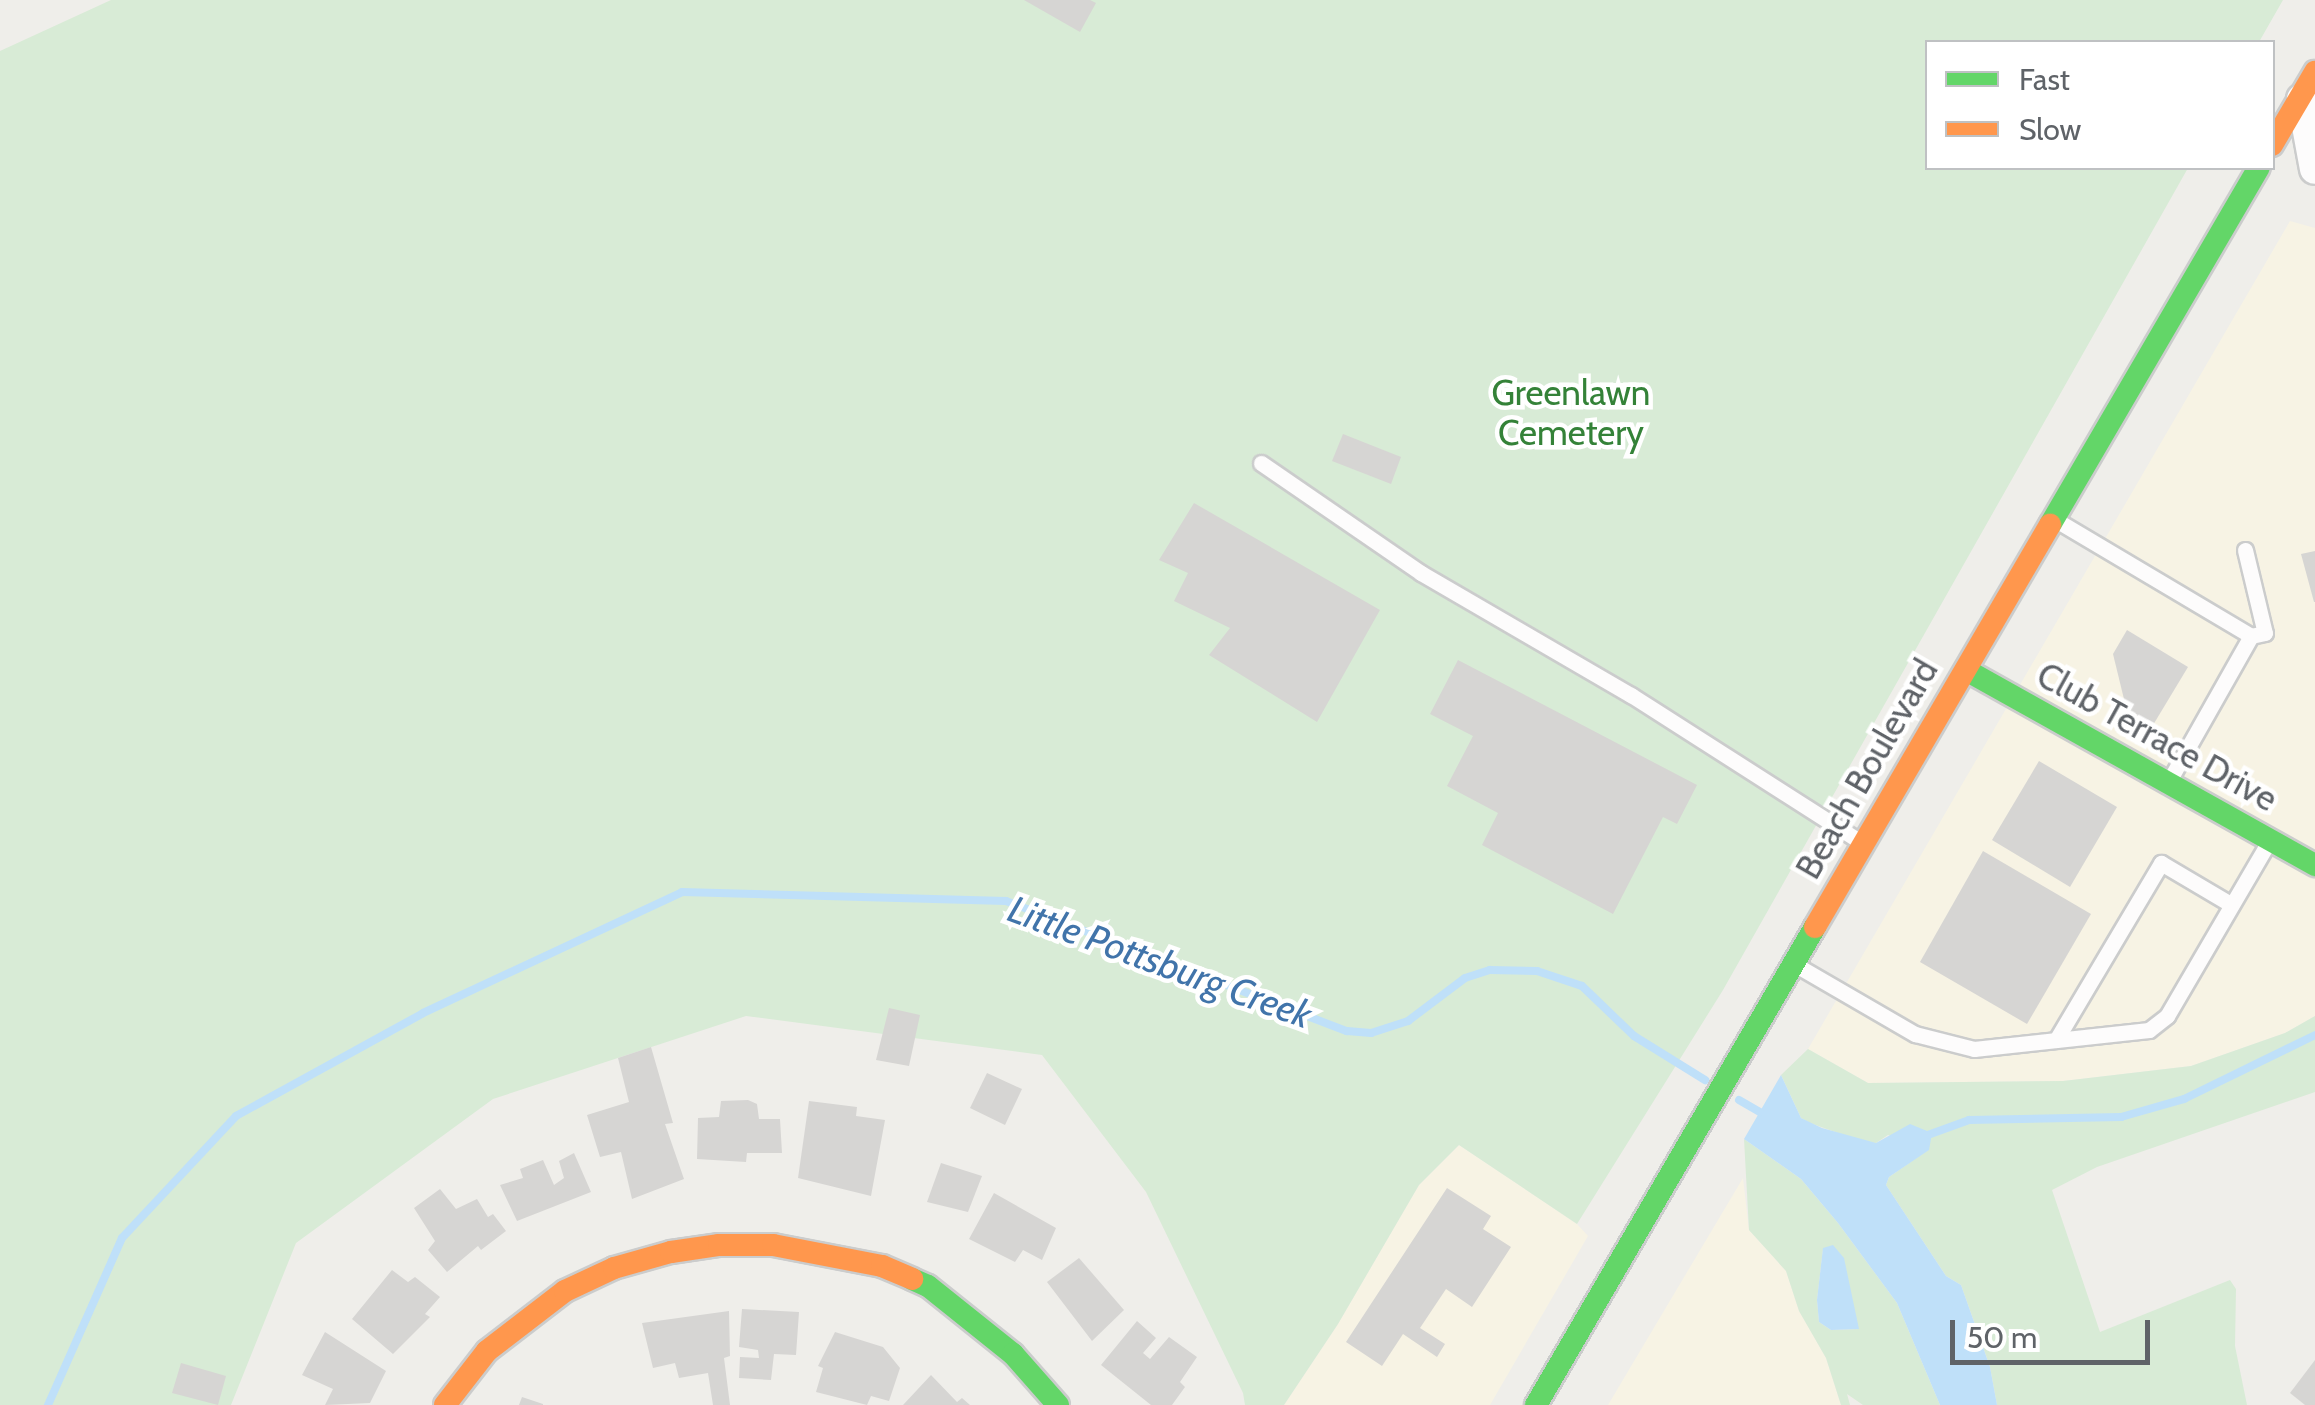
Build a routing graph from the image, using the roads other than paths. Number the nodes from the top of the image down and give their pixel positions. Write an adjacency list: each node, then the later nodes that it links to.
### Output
1 (2310, 92): 2 (main road); 4 (street)
2 (2275, 140)
3 (2258, 170): 6 (main road, Beach Boulevard)
4 (2315, 170)
5 (1261, 463): 12 (lane)
6 (2054, 519): 8 (lane); 9 (main road, Beach Boulevard)
7 (2245, 550): 8 (lane)
8 (2251, 636): 10 (lane)
9 (1966, 670): 10 (main road, Club Terrace Drive); 12 (main road, Beach Boulevard)
10 (2168, 783): 11 (main road, Club Terrace Drive)
11 (2270, 840): 13 (main road, Club Terrace Drive); 14 (lane)
12 (1864, 844): 15 (main road, Beach Boulevard)
13 (2315, 865)
14 (2232, 905): 16 (lane); 16 (lane)
15 (1794, 964): 16 (lane); 19 (main road, Beach Boulevard)
16 (2056, 1040)
17 (445, 1405): 18 (main road)
18 (1058, 1405)
19 (1536, 1405)

